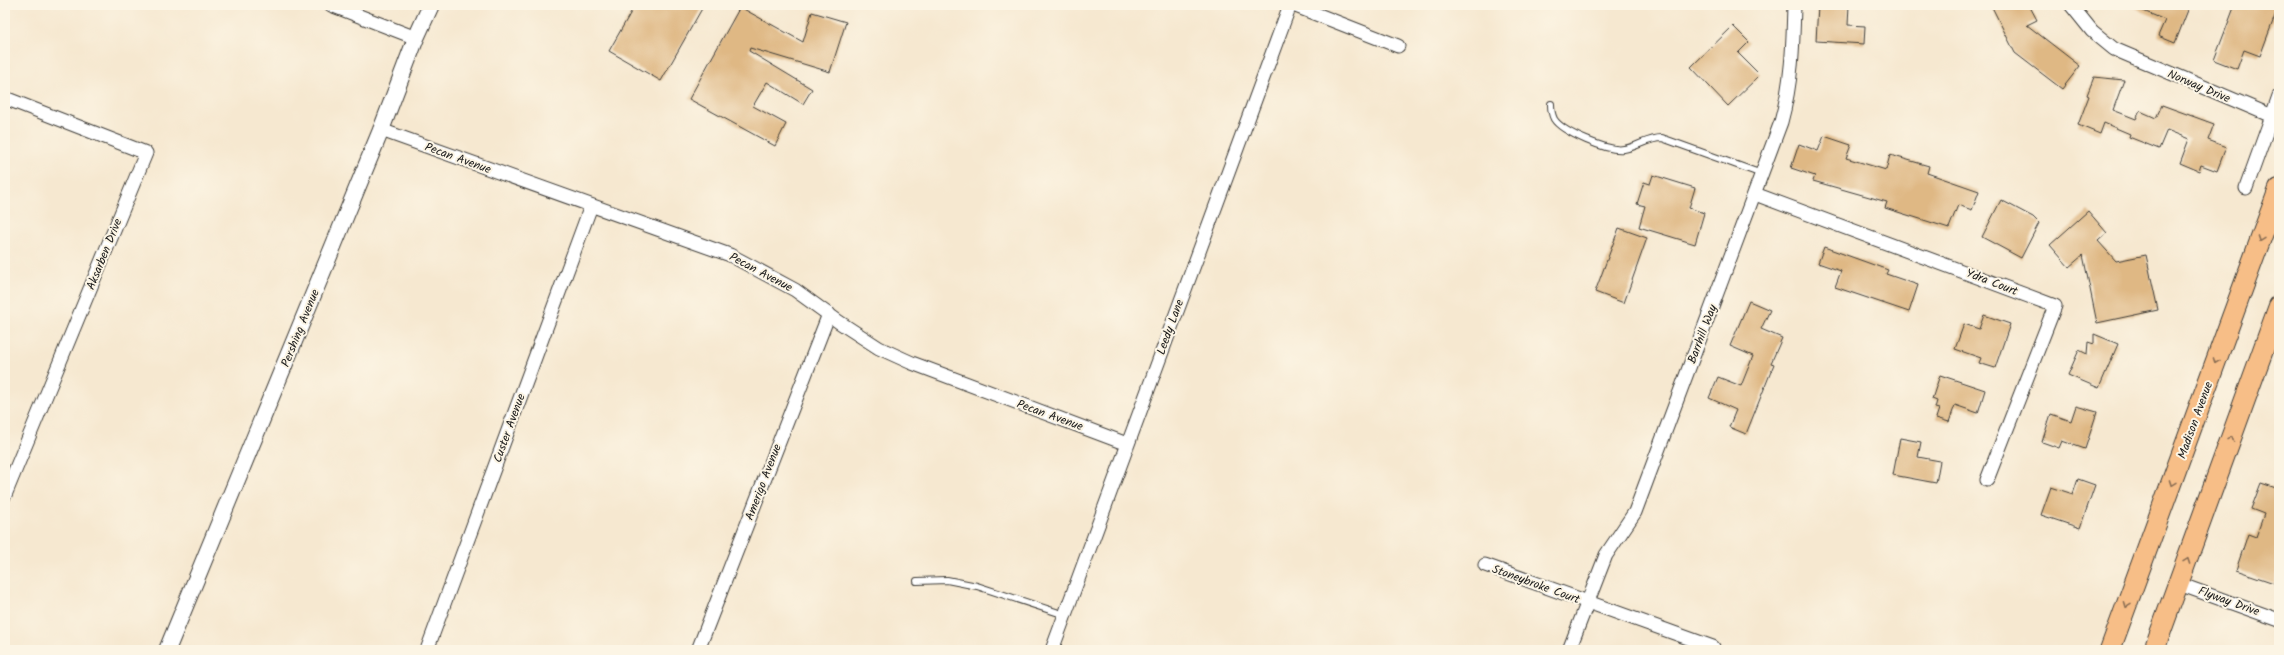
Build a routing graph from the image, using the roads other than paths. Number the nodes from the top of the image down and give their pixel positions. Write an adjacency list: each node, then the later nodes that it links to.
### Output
1 (331, 5): 6 (street)
2 (431, 5): 6 (street, Pershing Avenue)
3 (1292, 5): 7 (street); 20 (street, Leedy Lane)
4 (1794, 5): 13 (street, Barrhill Way)
5 (2071, 5): 11 (street, Norway Drive)
6 (416, 38): 12 (street, Pershing Avenue)
7 (1398, 46)
8 (2279, 96): 11 (street)
9 (5, 98): 22 (street, Aksarben Drive)
10 (1551, 104): 13 (lane)
11 (2272, 116): 14 (street)
12 (381, 130): 17 (street, Pecan Avenue); 30 (street, Pershing Avenue)
13 (1762, 174): 16 (street, Barrhill Way)
14 (2246, 188)
15 (2279, 189): 35 (main road, Madison Avenue, one-way to 35)
16 (1755, 194): 21 (street, Ydra Court); 26 (street, Barrhill Way)
17 (592, 206): 19 (street, Pecan Avenue); 31 (street, Custer Avenue)
18 (2279, 306): 25 (main road, one-way to 18)
19 (829, 314): 20 (street, Pecan Avenue); 32 (street, Amerigo Avenue)
20 (1127, 444): 27 (street, Leedy Lane)
21 (1987, 480)
22 (5, 495)
23 (1485, 565): 26 (street, Stoneybroke Court)
24 (917, 580): 27 (lane)
25 (2179, 584): 28 (street, Flyway Drive); 36 (main road)
26 (1587, 602): 29 (street, Stoneybroke Court); 34 (street, Barrhill Way)
27 (1065, 615): 33 (street, Leedy Lane)
28 (2279, 620)
29 (1713, 647)
30 (167, 650)
31 (427, 650)
32 (698, 650)
33 (1052, 650)
34 (1569, 650)
35 (2110, 650)
36 (2154, 650)

